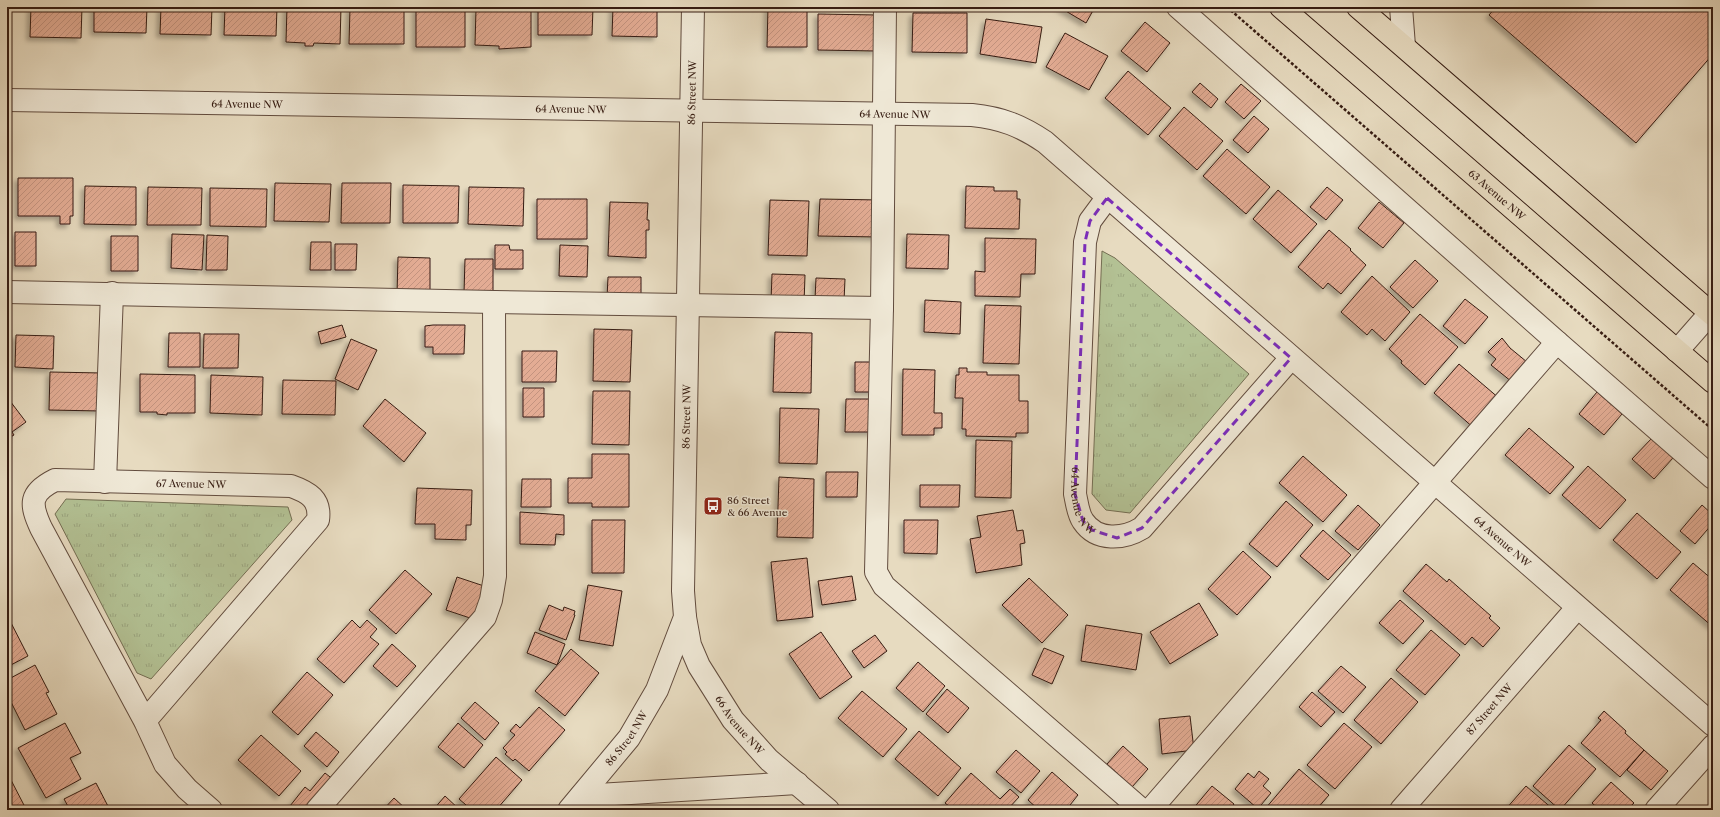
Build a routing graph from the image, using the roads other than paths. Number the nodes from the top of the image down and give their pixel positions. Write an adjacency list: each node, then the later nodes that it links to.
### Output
1 (693, 7): 9 (street, 86 Street NW)
2 (885, 7): 10 (street)
3 (1178, 7): 18 (street)
4 (1280, 7): 19 (main road, 63 Avenue NW)
5 (1358, 7): 7 (main road)
6 (1402, 7): 7 (street)
7 (1404, 46): 17 (main road)
8 (7, 100): 9 (street, 64 Avenue NW)
9 (691, 112): 10 (street, 64 Avenue NW); 15 (street, 86 Street NW)
10 (883, 114): 11 (street, 64 Avenue NW); 16 (street)
11 (1107, 198): 20 (street, 64 Avenue NW); 20 (street, 64 Avenue NW)
12 (7, 292): 13 (street)
13 (112, 293): 14 (street); 23 (street)
14 (494, 302): 15 (street); 34 (street)
15 (688, 304): 16 (street); 26 (street, 86 Street NW)
16 (882, 308): 36 (street)
17 (1712, 312): 19 (street)
18 (1557, 342): 22 (street); 24 (street)
19 (1678, 351): 21 (main road, 63 Avenue NW)
20 (1291, 358): 24 (street, 64 Avenue NW)
21 (1713, 382)
22 (1713, 478)
23 (106, 482): 27 (street, 67 Avenue NW); 27 (street, 67 Avenue NW)
24 (1434, 483): 25 (street, 64 Avenue NW); 37 (street)
25 (1577, 608): 28 (street, 64 Avenue NW); 38 (street, 87 Street NW)
26 (685, 617): 30 (street, 66 Avenue NW); 32 (street, 86 Street NW)
27 (145, 721): 33 (street, 67 Avenue NW)
28 (1713, 725)
29 (1713, 746): 39 (street)
30 (797, 783): 31 (street, 86 Street NW); 35 (street, 66 Avenue NW)
31 (654, 801): 32 (street, 86 Street NW)
32 (575, 803)
33 (211, 810)
34 (318, 810)
35 (828, 810)
36 (1142, 810)
37 (1150, 810)
38 (1401, 810)
39 (1656, 810)

